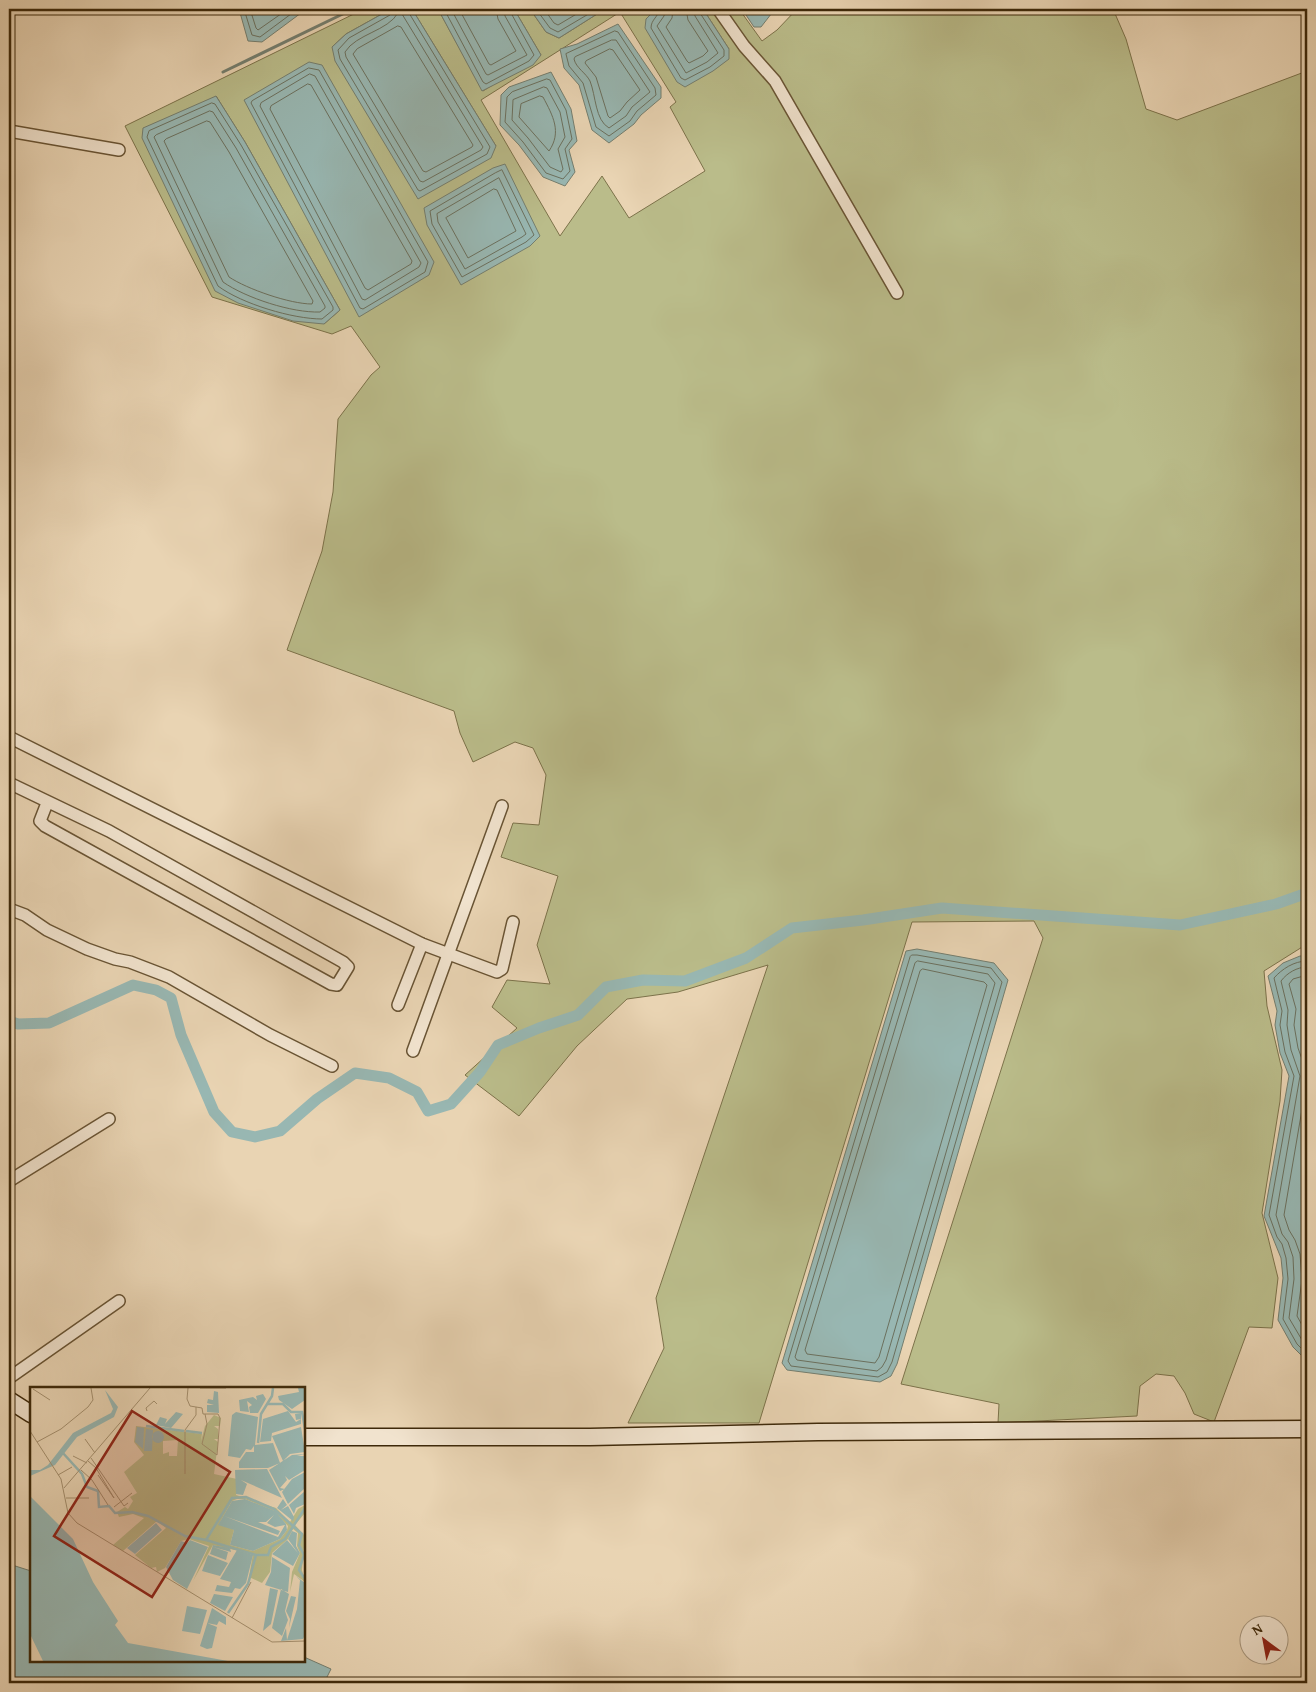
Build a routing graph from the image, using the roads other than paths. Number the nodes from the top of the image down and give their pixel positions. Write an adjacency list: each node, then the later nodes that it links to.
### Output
1 (718, 9): 4 (street)
2 (9, 131): 3 (street)
3 (119, 150)
4 (898, 293)
5 (9, 738): 11 (street)
6 (9, 783): 7 (street)
7 (46, 802): 7 (street)
8 (502, 806): 12 (street)
9 (9, 909): 15 (street)
10 (513, 922): 12 (street)
11 (422, 944): 12 (street); 13 (street)
12 (449, 956): 14 (street)
13 (398, 1005)
14 (412, 1051)
15 (332, 1066)
16 (109, 1119): 17 (street)
17 (9, 1181)
18 (119, 1301): 19 (street)
19 (9, 1378)
20 (9, 1400): 21 (street)
21 (30, 1413)
22 (1307, 1429): 23 (street)
23 (305, 1437)

